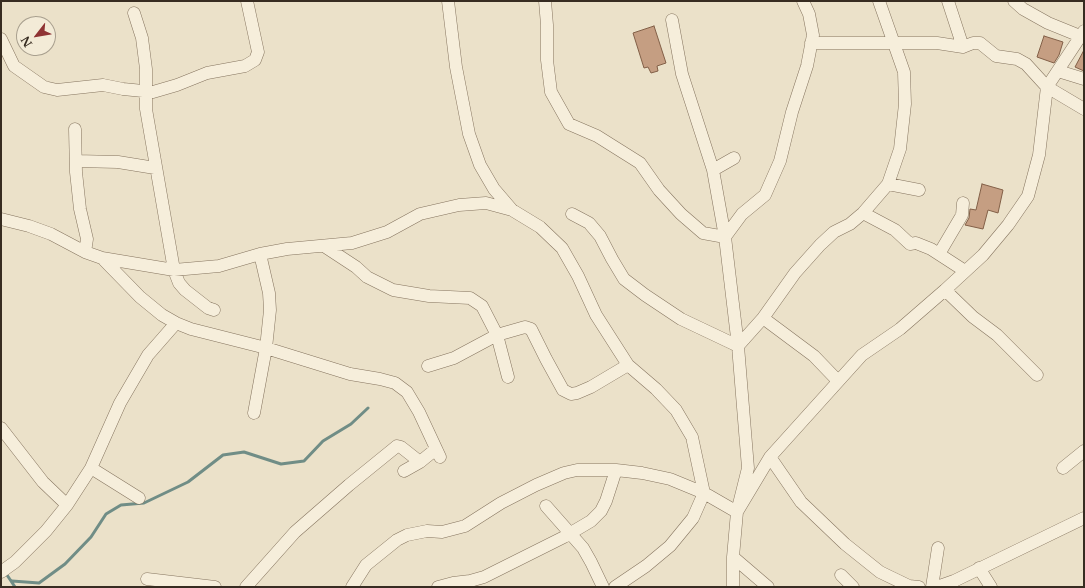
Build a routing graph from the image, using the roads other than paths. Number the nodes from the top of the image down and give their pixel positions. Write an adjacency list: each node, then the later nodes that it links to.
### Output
1 (247, 1): 18 (street)
2 (448, 1): 28 (street)
3 (545, 1): 32 (street)
4 (803, 1): 12 (street)
5 (879, 1): 13 (street)
6 (948, 1): 14 (street)
7 (1014, 1): 10 (street)
8 (134, 13): 18 (street)
9 (672, 20): 24 (street)
10 (1082, 34): 15 (street)
11 (1, 39): 18 (street)
12 (811, 43): 13 (street); 32 (street)
13 (895, 43): 14 (street); 25 (street)
14 (964, 47): 17 (street)
15 (1058, 71): 16 (street); 17 (street)
16 (1084, 79)
17 (1047, 87): 19 (street); 39 (street)
18 (146, 92): 23 (street)
19 (1084, 108)
20 (74, 130): 22 (street)
21 (734, 158): 24 (street)
22 (76, 161): 23 (street); 34 (street)
23 (155, 168): 38 (street)
24 (713, 170): 32 (street)
25 (888, 184): 26 (street); 29 (street)
26 (920, 190)
27 (963, 203): 36 (street)
28 (512, 210): 33 (street); 47 (street)
29 (863, 213): 36 (street); 42 (street)
30 (572, 214): 45 (street)
31 (1, 219): 34 (street)
32 (725, 237): 45 (street)
33 (324, 246): 35 (street); 44 (street)
34 (85, 252): 37 (street)
35 (260, 254): 38 (street); 46 (street)
36 (939, 254): 39 (street)
37 (102, 258): 38 (street); 43 (street)
38 (174, 270): 41 (street)
39 (965, 271): 40 (street)
40 (945, 290): 49 (street); 51 (street)
41 (214, 310)
42 (763, 318): 45 (street); 51 (street)
43 (176, 323): 46 (street); 57 (street)
44 (497, 335): 47 (street); 48 (street); 50 (street)
45 (738, 346): 65 (street)
46 (266, 348): 52 (street); 56 (street)
47 (628, 365): 61 (street)
48 (428, 366)
49 (1037, 375)
50 (508, 377)
51 (838, 381): 55 (street)
52 (254, 414)
53 (1, 428): 63 (street)
54 (1084, 451): 58 (street)
55 (770, 457): 65 (street); 84 (street)
56 (420, 462): 60 (street); 76 (street)
57 (91, 468): 62 (street); 63 (street)
58 (1063, 468)
59 (616, 470): 61 (street); 67 (street); 77 (street)
60 (404, 471)
61 (704, 493): 65 (street); 80 (street)
62 (139, 498)
63 (67, 505): 71 (street)
64 (546, 506): 67 (street)
65 (737, 512): 69 (street)
66 (1084, 518): 70 (street)
67 (570, 534): 78 (street); 79 (street)
68 (938, 548): 85 (street)
69 (733, 556): 81 (street); 82 (street)
70 (980, 568): 86 (street); 87 (street)
71 (5, 569)
72 (841, 575): 83 (street)
73 (147, 579): 74 (street)
74 (172, 584): 75 (street)
75 (215, 587)
76 (246, 587)
77 (352, 587)
78 (438, 587)
79 (603, 587)
80 (615, 587)
81 (732, 587)
82 (768, 587)
83 (853, 587)
84 (919, 587)
85 (932, 587)
86 (937, 587)
87 (991, 587)

